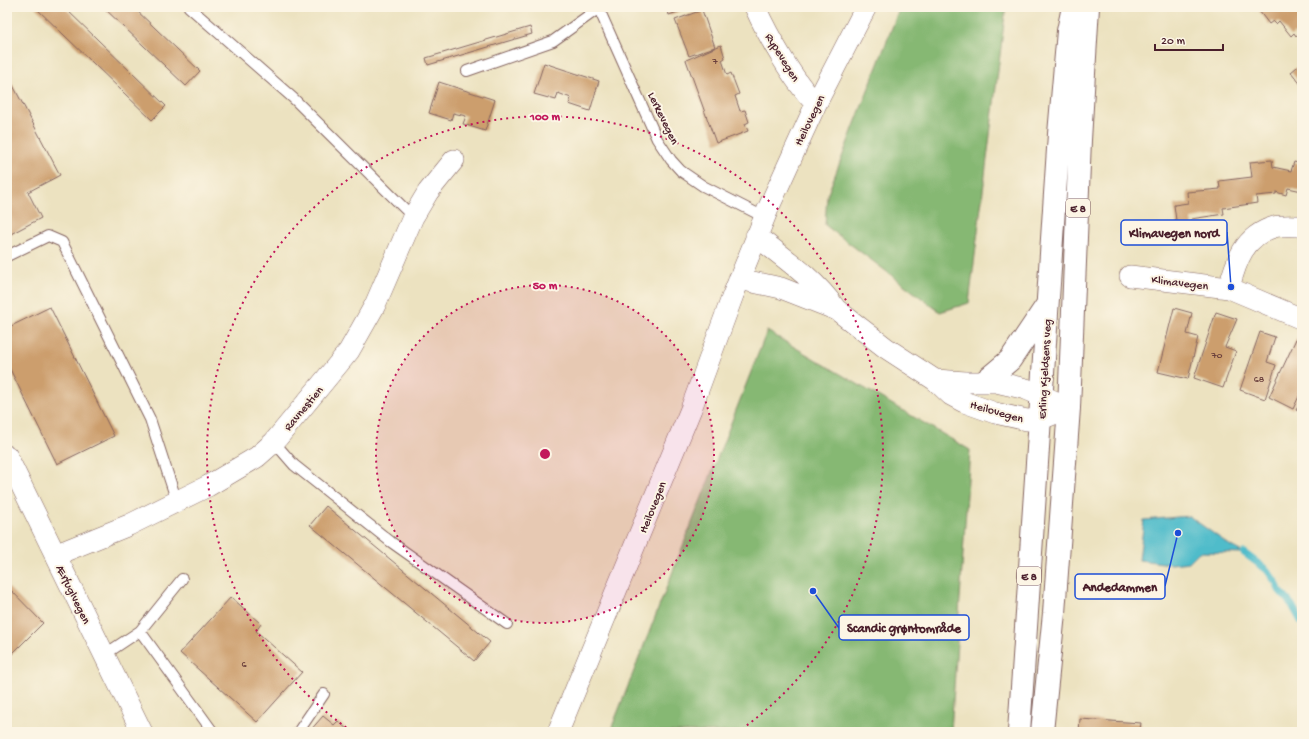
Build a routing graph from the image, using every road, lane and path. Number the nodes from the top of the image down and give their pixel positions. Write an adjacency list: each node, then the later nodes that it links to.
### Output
1 (189, 7): 10 (lane)
2 (598, 7): 7 (lane, Lerkevegen); 11 (lane, Lerkevegen)
3 (755, 7): 8 (street, Rypevegen)
4 (866, 7): 8 (street, Heilovegen)
5 (1073, 7): 18 (highway, Erling Kjeldsens veg / E 8)
6 (1088, 7): 24 (highway, E 8)
7 (467, 71)
8 (816, 104): 11 (street, Heilovegen)
9 (454, 160): 10 (street, Ravnestien)
10 (413, 217): 26 (street, Ravnestien)
11 (764, 217): 13 (street, Heilovegen)
12 (1302, 226): 17 (street)
13 (756, 236): 16 (street, Heilovegen); 19 (street, Heilovegen)
14 (7, 256): 28 (lane)
15 (1130, 276): 17 (street, Klimavegen)
16 (739, 279): 19 (street, Heilovegen); 38 (street, Heilovegen)
17 (1229, 288): 20 (street, Klimavegen)
18 (1047, 304): 22 (highway, E 8); 23 (highway, Erling Kjeldsens veg / E 8)
19 (837, 310): 21 (street, Heilovegen)
20 (1302, 319)
21 (935, 380): 22 (street, Heilovegen); 25 (street, Heilovegen)
22 (985, 381): 23 (street, Heilovegen)
23 (1042, 396): 24 (street, Heilovegen); 25 (highway, Erling Kjeldsens veg / E 8)
24 (1069, 408): 25 (street, Heilovegen); 40 (highway, E 8)
25 (1041, 419): 39 (highway, Erling Kjeldsens veg / E 8)
26 (274, 442): 28 (street, Ravnestien); 31 (lane)
27 (7, 456): 29 (street, Ærfuglvegen)
28 (177, 502): 29 (street, Ravnestien)
29 (55, 555): 33 (street, Ærfuglvegen)
30 (182, 579): 32 (lane)
31 (507, 624)
32 (140, 631): 33 (lane); 36 (lane)
33 (104, 654): 35 (street, Ærfuglvegen)
34 (324, 694): 37 (lane)
35 (142, 732)
36 (213, 732)
37 (298, 732)
38 (558, 732)
39 (1019, 732)
40 (1042, 732)

